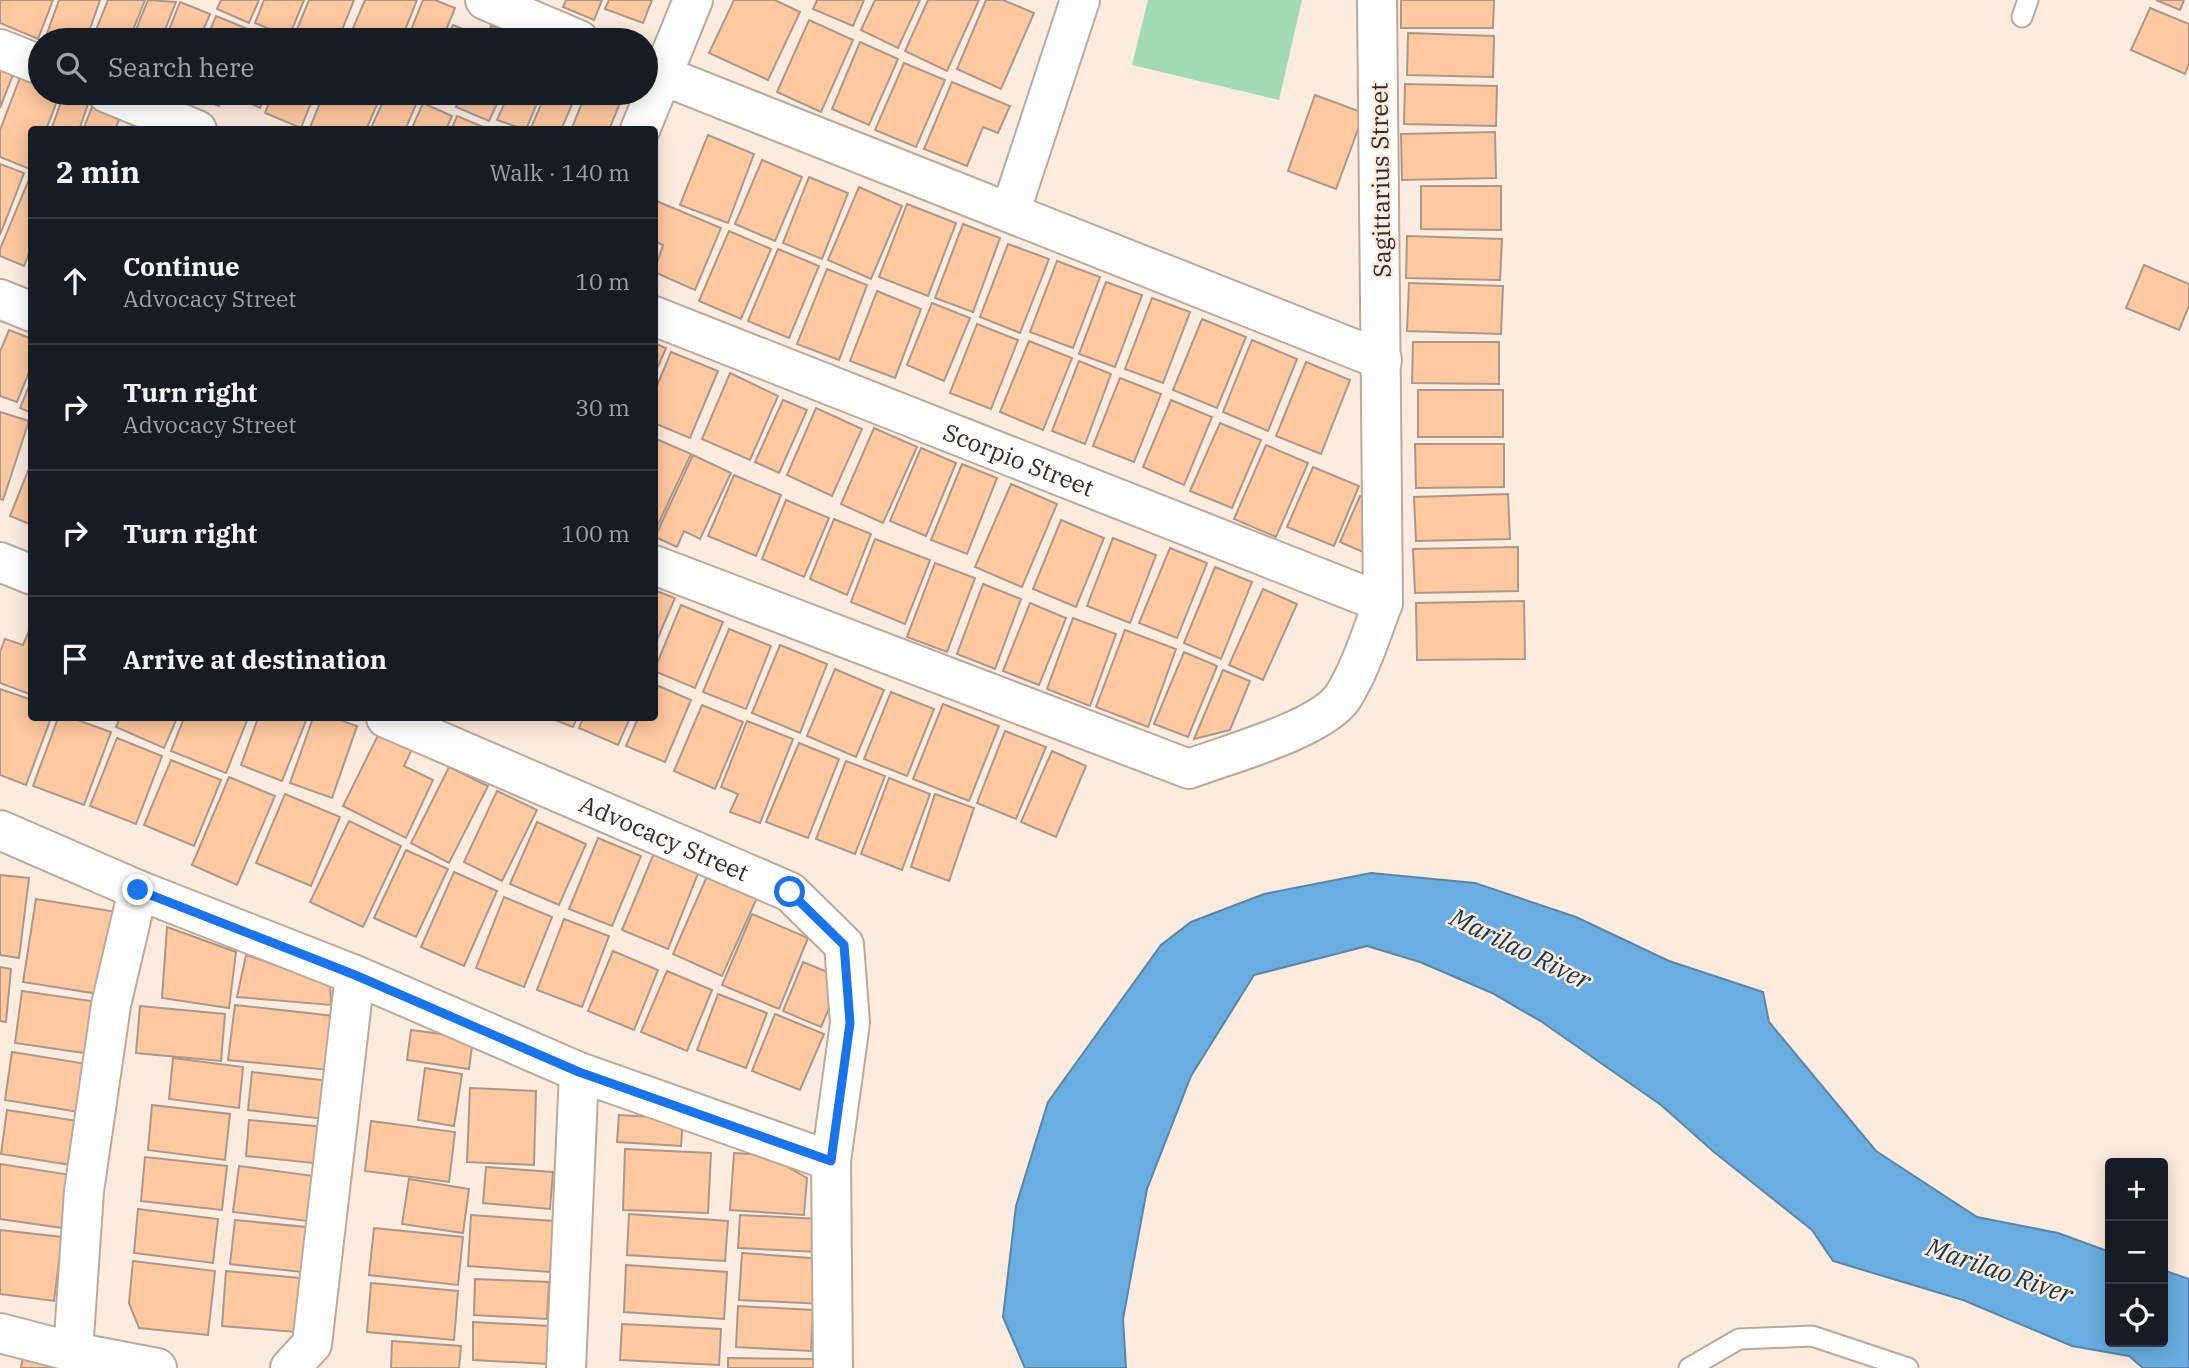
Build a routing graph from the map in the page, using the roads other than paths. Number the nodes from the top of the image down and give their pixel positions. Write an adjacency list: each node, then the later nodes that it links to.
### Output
1 (485, 0): 5 (street)
2 (693, 0): 8 (street)
3 (1377, 0): 18 (street, Sagittarius Street)
4 (1073, 2): 14 (street)
5 (551, 28)
6 (0, 49): 7 (street)
7 (28, 60)
8 (658, 63)
9 (658, 74): 14 (street)
10 (136, 105): 12 (street)
11 (646, 105): 13 (street)
12 (187, 126)
13 (641, 126)
14 (1010, 213): 18 (street)
15 (0, 299): 16 (street)
16 (28, 310)
17 (658, 318): 22 (street, Scorpio Street)
18 (1382, 360): 22 (street, Sagittarius Street)
19 (0, 562): 21 (street)
20 (658, 567): 22 (street)
21 (28, 573)
22 (1383, 603)
23 (397, 721): 28 (street, Advocacy Street)
24 (0, 830): 25 (street)
25 (138, 890): 26 (street); 30 (street)
26 (355, 975): 27 (street); 32 (street)
27 (579, 1072): 28 (street); 33 (street)
28 (831, 1161): 34 (street, Advocacy Street)
29 (0, 1333): 30 (street)
30 (73, 1352): 31 (street)
31 (157, 1368)
32 (290, 1368)
33 (566, 1368)
34 (833, 1368)
35 (1689, 1368): 36 (lane)
36 (1908, 1368)

